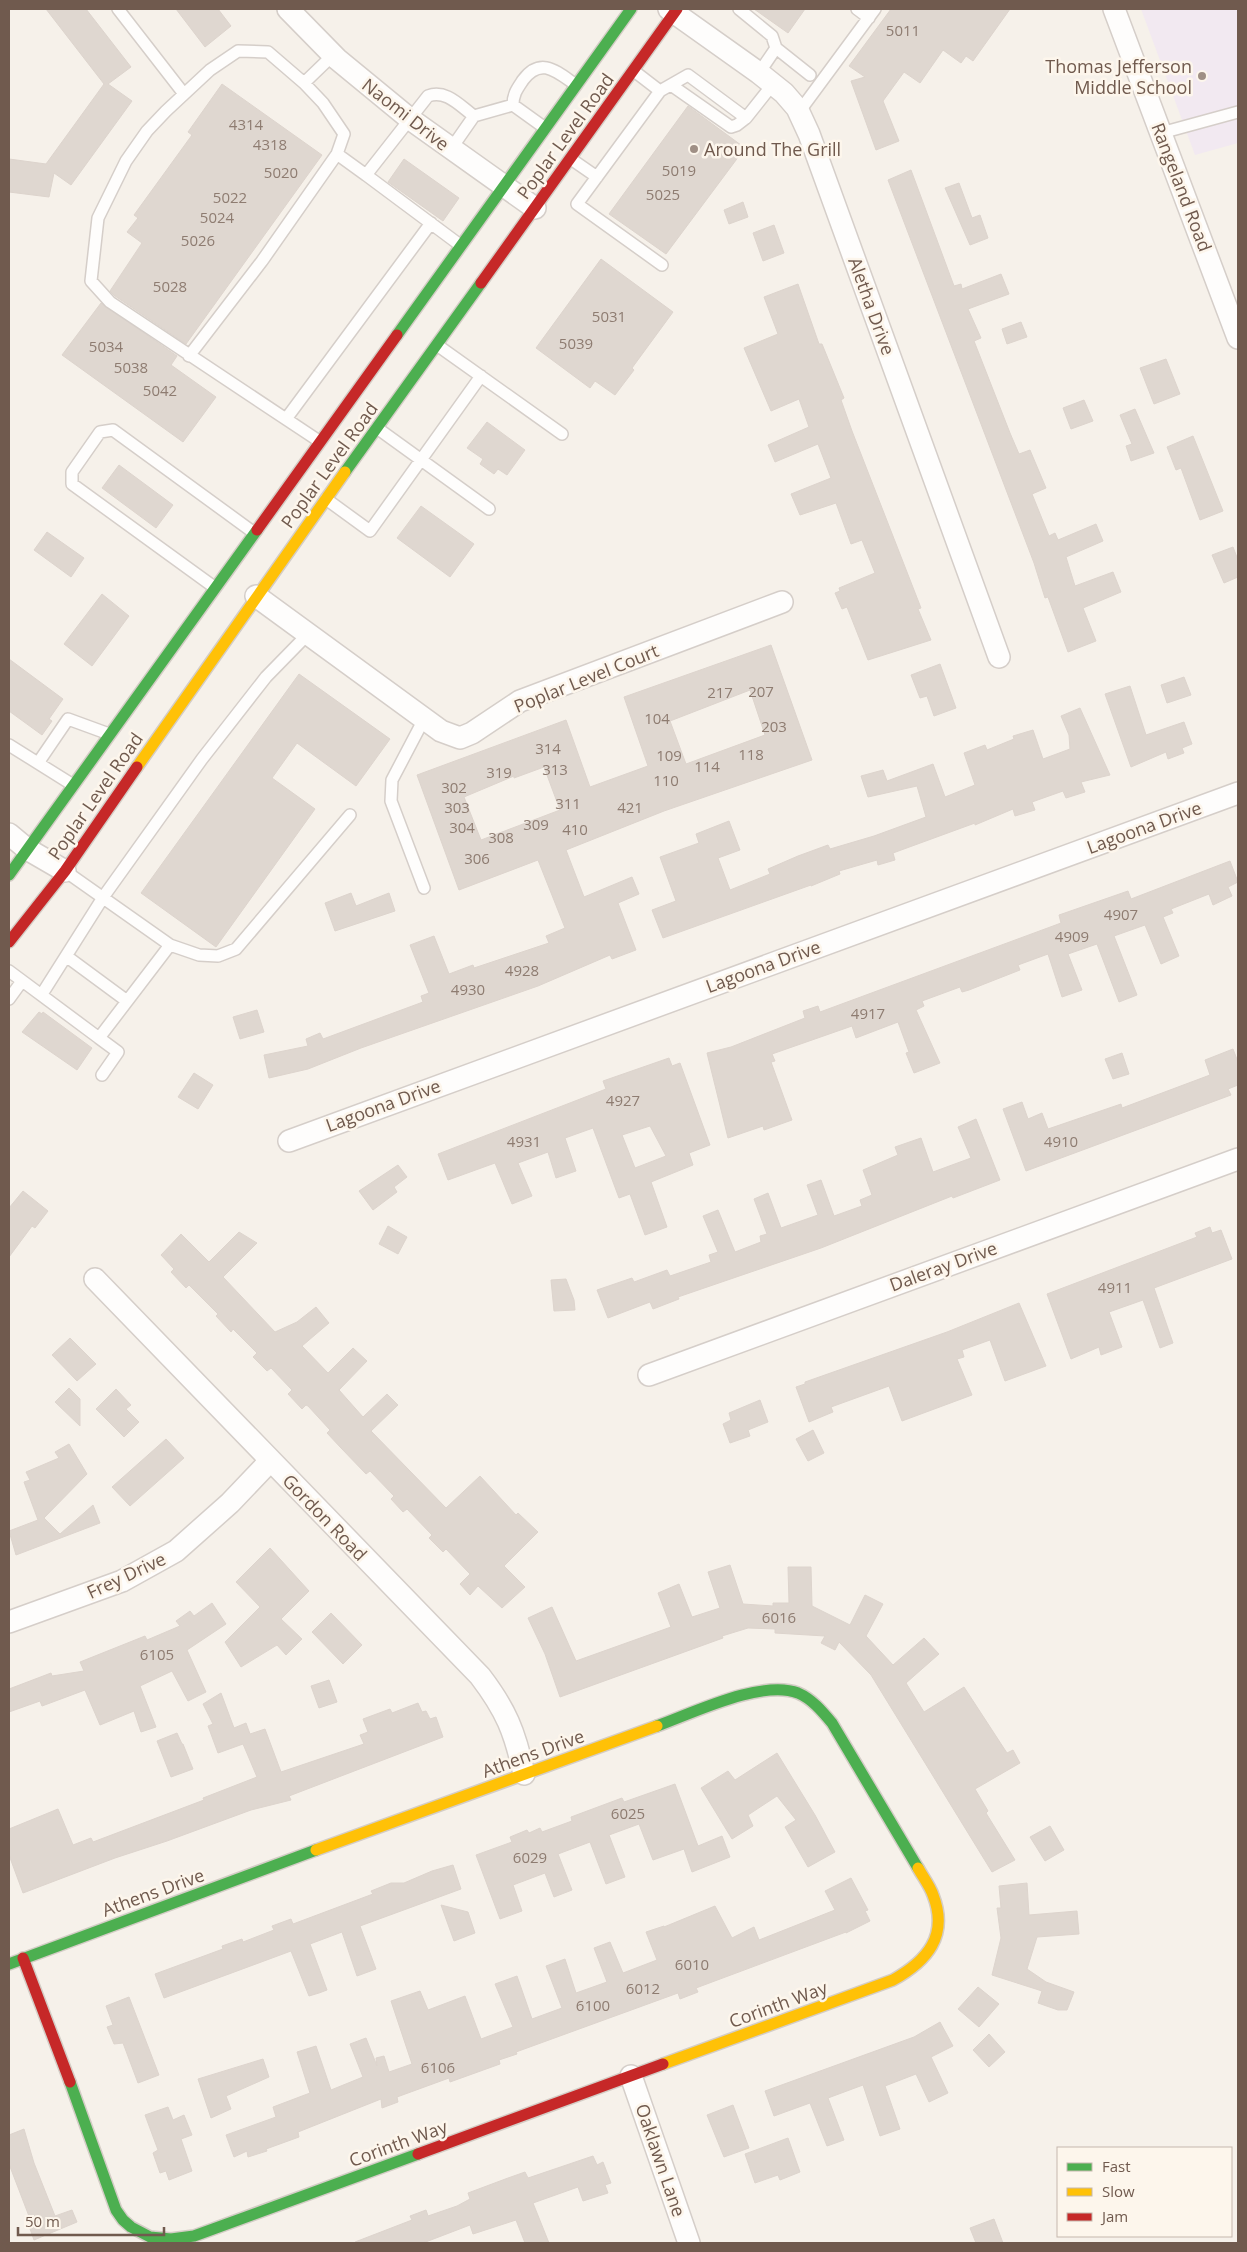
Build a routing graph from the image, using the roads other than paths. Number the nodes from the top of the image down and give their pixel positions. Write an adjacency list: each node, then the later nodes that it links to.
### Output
1 (118, 9): 18 (lane)
2 (288, 9): 10 (street, Naomi Drive)
3 (631, 9): 16 (street, Poplar Level Road)
4 (738, 9): 9 (lane)
5 (857, 9): 8 (lane)
6 (1114, 9): 26 (street, Rangeland Road)
7 (674, 10): 11 (street, Poplar Level Road); 13 (street, Aletha Drive)
8 (872, 13): 20 (lane)
9 (776, 48): 12 (lane); 13 (lane)
10 (333, 55): 14 (lane); 24 (street, Naomi Drive)
11 (634, 72): 17 (lane); 29 (street, Poplar Level Road)
12 (810, 75)
13 (766, 78): 20 (street, Aletha Drive); 23 (lane)
14 (304, 83): 18 (lane); 28 (lane)
15 (671, 84): 17 (lane); 23 (lane); 23 (lane)
16 (576, 85): 19 (lane); 25 (street, Poplar Level Road)
17 (660, 91): 31 (lane)
18 (184, 94): 39 (lane)
19 (513, 104): 22 (lane); 25 (lane)
20 (799, 112): 53 (street, Aletha Drive)
21 (1238, 112): 26 (lane)
22 (474, 116): 24 (lane); 27 (lane)
23 (746, 118)
24 (410, 119): 27 (street, Naomi Drive); 30 (lane)
25 (545, 128): 32 (street, Poplar Level Road)
26 (1161, 133): 37 (street, Rangeland Road)
27 (451, 149): 32 (street, Naomi Drive)
28 (337, 154): 30 (lane); 39 (lane)
29 (570, 159): 31 (lane); 33 (street, Poplar Level Road)
30 (366, 176): 34 (lane)
31 (598, 177): 36 (lane)
32 (504, 185): 33 (street, Naomi Drive); 35 (street, Poplar Level Road)
33 (535, 208): 38 (street, Poplar Level Road)
34 (431, 223): 35 (lane); 41 (lane)
35 (460, 246): 44 (street, Poplar Level Road)
36 (662, 265)
37 (1238, 338)
38 (437, 344): 40 (lane); 42 (street, Poplar Level Road)
39 (190, 356): 41 (lane)
40 (481, 376): 43 (lane); 45 (lane)
41 (286, 419): 44 (lane)
42 (377, 428): 45 (lane); 46 (street, Poplar Level Road)
43 (562, 434)
44 (319, 441): 48 (street, Poplar Level Road)
45 (420, 460): 46 (lane); 47 (lane)
46 (326, 498): 50 (street, Poplar Level Road)
47 (489, 509)
48 (254, 532): 49 (street, Poplar Level Road); 49 (lane)
49 (214, 587): 55 (street, Poplar Level Road)
50 (256, 596): 52 (street, Poplar Level Court); 63 (street, Poplar Level Road)
51 (782, 602): 54 (street, Poplar Level Court)
52 (308, 634): 54 (street, Poplar Level Court); 66 (lane)
53 (999, 657)
54 (424, 719): 65 (lane)
55 (110, 734): 57 (lane); 58 (street, Poplar Level Road)
56 (11, 751): 57 (lane)
57 (38, 763): 58 (lane)
58 (73, 785): 62 (street, Poplar Level Road)
59 (1238, 793): 77 (street, Lagoona Drive)
60 (350, 815): 68 (lane)
61 (9, 834): 62 (street)
62 (27, 849): 63 (street); 64 (street, Poplar Level Road)
63 (65, 871): 66 (lane); 67 (street, Poplar Level Road)
64 (9, 875)
65 (424, 888)
66 (104, 896): 68 (lane); 69 (lane)
67 (9, 942)
68 (170, 945): 74 (lane)
69 (66, 956): 72 (lane); 74 (lane)
70 (9, 971): 71 (lane)
71 (22, 981): 72 (lane); 73 (lane)
72 (42, 994): 75 (lane)
73 (9, 999)
74 (127, 1001): 75 (lane)
75 (99, 1038): 76 (lane)
76 (102, 1075)
77 (288, 1141)
78 (1238, 1159): 80 (street, Daleray Drive)
79 (95, 1279): 81 (street, Gordon Road)
80 (649, 1375)
81 (270, 1460): 82 (street, Frey Drive); 83 (street, Gordon Road)
82 (9, 1622)
83 (524, 1774): 84 (street, Athens Drive); 85 (street, Athens Drive)
84 (935, 1938): 87 (street, Corinth Way)
85 (23, 1958): 86 (street, Athens Drive); 87 (street, Corinth Way)
86 (9, 1964)
87 (631, 2076): 88 (street, Oaklawn Lane)
88 (690, 2243)

